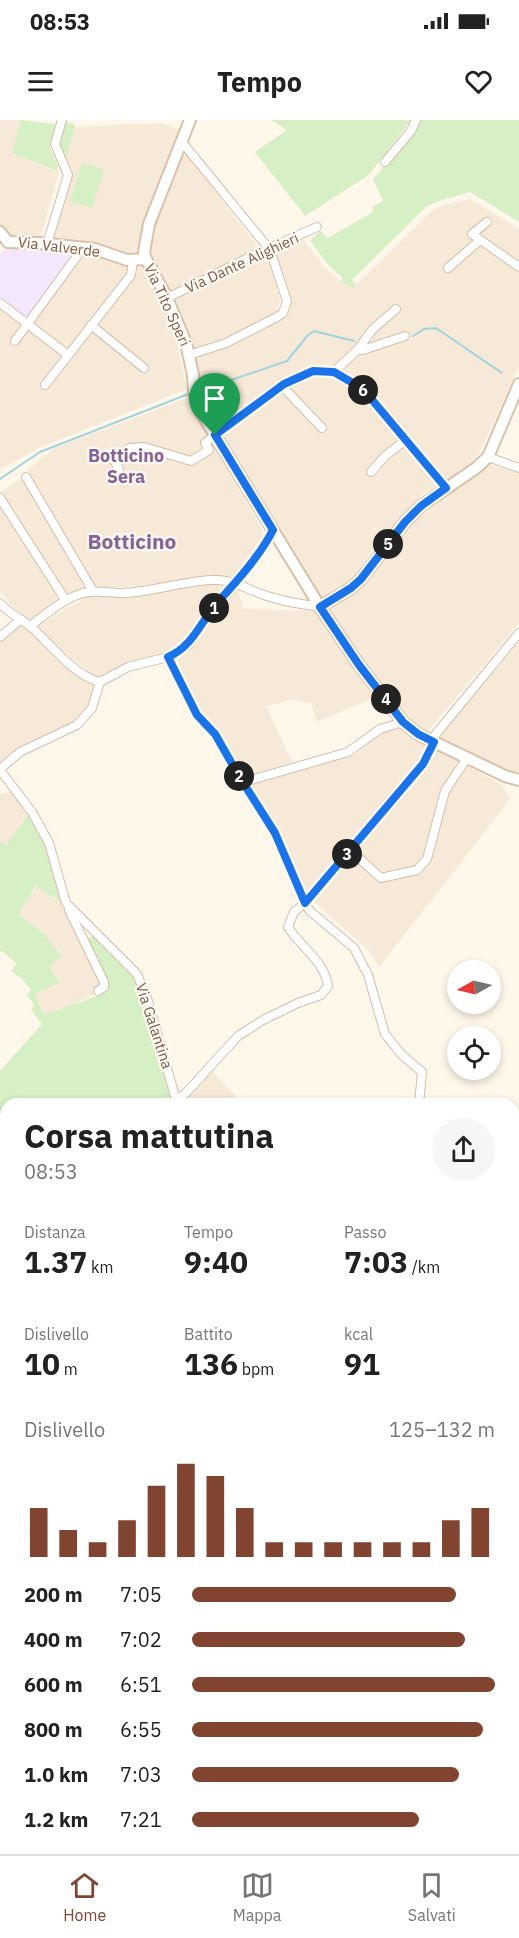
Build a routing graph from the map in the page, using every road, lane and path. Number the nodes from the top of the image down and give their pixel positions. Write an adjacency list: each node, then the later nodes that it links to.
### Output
1 (62, 120): 11 (street)
2 (190, 120): 4 (street, Via Tito Speri)
3 (416, 120): 5 (street)
4 (182, 142): 13 (street); 14 (street, Via Tito Speri)
5 (385, 162)
6 (487, 222): 9 (street)
7 (317, 227): 13 (street, Via Dante Alighieri)
8 (0, 232): 10 (street, Via Valverde)
9 (480, 240): 16 (street); 17 (street)
10 (4, 244): 11 (street, Via Valverde)
11 (47, 244): 12 (street, Via Valverde)
12 (83, 248): 15 (street, Via Valverde); 21 (street)
13 (270, 250): 18 (street, Via Dante Alighieri); 27 (street)
14 (145, 256): 15 (street, Via Valverde); 18 (street, Via Tito Speri)
15 (127, 259): 22 (street)
16 (519, 267)
17 (448, 268)
18 (167, 298): 27 (street, Via Tito Speri)
19 (0, 303): 21 (street)
20 (396, 309): 25 (street)
21 (27, 324): 24 (street); 26 (street)
22 (91, 325): 26 (street); 28 (street)
23 (405, 336): 25 (street)
24 (15, 341)
25 (358, 349): 29 (street)
26 (68, 355): 31 (street)
27 (189, 355): 34 (street, Via Tito Speri)
28 (144, 368)
29 (334, 372): 32 (street); 35 (street)
30 (519, 384): 36 (street)
31 (45, 385)
32 (282, 386): 33 (street); 34 (street)
33 (322, 428)
34 (215, 435): 38 (street); 43 (street, Via Tito Speri)
35 (406, 440): 39 (street); 41 (street)
36 (488, 457): 37 (street); 41 (street)
37 (519, 468)
38 (119, 469)
39 (371, 472)
40 (26, 477): 45 (street)
41 (446, 488): 48 (street)
42 (0, 498): 46 (street)
43 (273, 530): 44 (street); 48 (street, Via Tito Speri)
44 (235, 584): 45 (street); 48 (street); 53 (street)
45 (93, 591): 46 (street)
46 (66, 601): 50 (street)
47 (0, 603): 49 (street)
48 (320, 607): 55 (street, Via Tito Speri)
49 (20, 620): 50 (street); 52 (street)
50 (30, 626): 54 (street)
51 (519, 633): 56 (street)
52 (0, 637)
53 (168, 657): 54 (street); 60 (street)
54 (100, 682): 58 (street)
55 (403, 722): 56 (street, Via Tito Speri); 60 (street)
56 (432, 741): 57 (street, Via Tito Speri); 61 (street)
57 (467, 758): 59 (street, Via Tito Speri); 61 (street)
58 (0, 769): 62 (street, Via Galantina)
59 (519, 780)
60 (244, 782): 63 (street)
61 (350, 850): 63 (street)
62 (66, 903): 64 (street, Via Galantina); 65 (street, Via Galantina)
63 (305, 903): 66 (street); 67 (street)
64 (98, 991)
65 (174, 1098)
66 (180, 1098)
67 (420, 1098)

